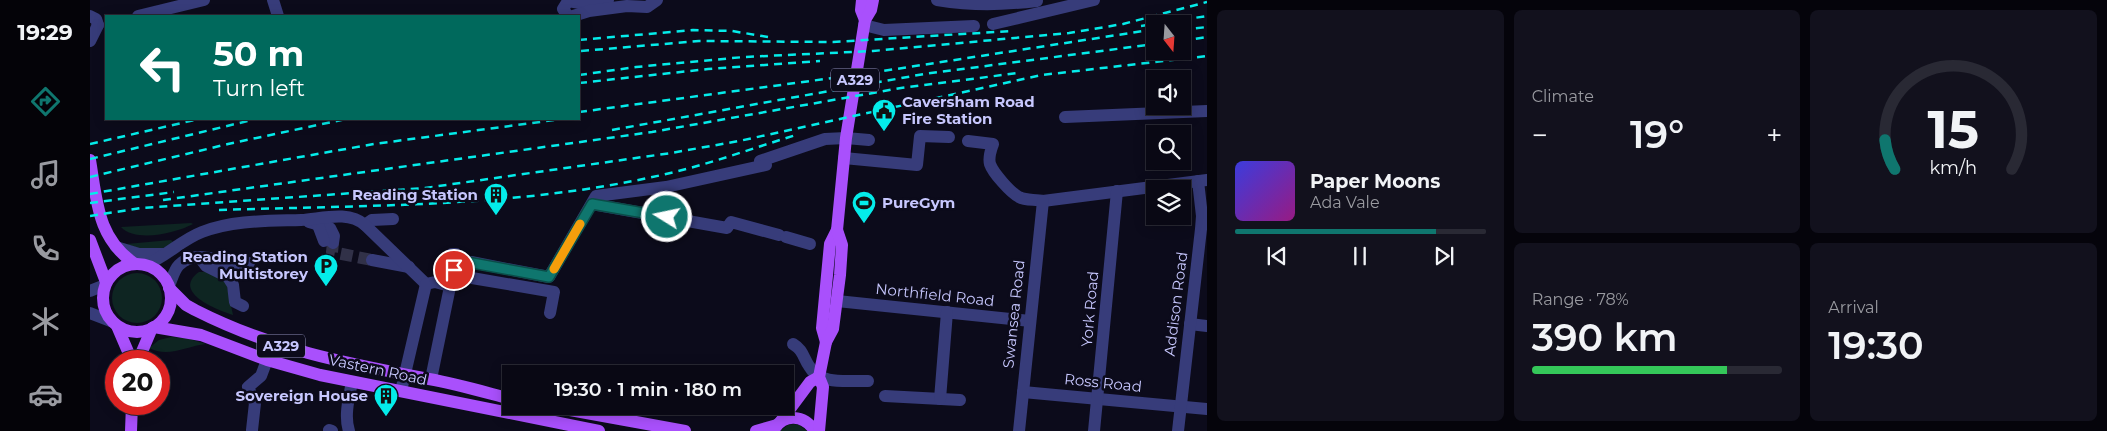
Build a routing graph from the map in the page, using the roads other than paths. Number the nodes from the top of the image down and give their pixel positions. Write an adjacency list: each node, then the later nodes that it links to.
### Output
1 (204, 0): 13 (street)
2 (273, 0): 14 (street)
3 (608, 0): 15 (street)
4 (657, 0): 10 (street)
5 (862, 0): 17 (main road, A329)
6 (873, 0): 17 (main road, A329)
7 (937, 0): 11 (street)
8 (1094, 0): 12 (street)
9 (1037, 1): 11 (street)
10 (639, 3): 16 (street)
11 (962, 4): 21 (street)
12 (1067, 4): 19 (street)
13 (142, 15)
14 (278, 15)
15 (567, 15)
16 (576, 15)
17 (864, 22): 21 (street); 26 (main road, A329)
18 (95, 24): 22 (street)
19 (993, 24)
20 (974, 26): 21 (street)
21 (959, 27)
22 (90, 40)
23 (1207, 111): 24 (street)
24 (1065, 117)
25 (949, 137): 29 (street)
26 (846, 138): 27 (street); 29 (main road, A329); 34 (street)
27 (869, 140)
28 (968, 141): 33 (street)
29 (844, 158): 38 (main road, A329)
30 (90, 160): 43 (main road)
31 (1202, 180): 32 (street); 44 (street, Addison Road)
32 (1117, 191): 33 (street); 80 (street, York Road)
33 (1043, 201): 60 (street, Swansea Road)
34 (592, 204): 42 (street); 50 (street)
35 (393, 219): 37 (street)
36 (302, 220): 37 (street); 39 (street); 45 (street)
37 (365, 224): 41 (street)
38 (837, 230): 55 (main road, A329); 65 (main road, A329)
39 (325, 236)
40 (90, 240): 51 (main road)
41 (383, 242): 49 (street); 49 (street)
42 (810, 244)
43 (116, 247): 45 (street); 48 (main road)
44 (1203, 251): 62 (street, Addison Road)
45 (167, 253): 48 (street)
46 (200, 258): 47 (street); 53 (street); 56 (street)
47 (250, 263)
48 (140, 264): 51 (main road); 53 (main road)
49 (409, 267): 52 (street)
50 (451, 281): 52 (street); 59 (street); 72 (street)
51 (106, 284): 54 (street); 61 (main road)
52 (426, 284): 70 (street)
53 (169, 287): 64 (main road); 70 (main road, Vastern Road / A329)
54 (90, 291)
55 (837, 301): 57 (street, Northfield Road); 65 (main road, A329)
56 (243, 306)
57 (947, 312): 60 (street, Northfield Road); 79 (street)
58 (90, 313): 61 (street)
59 (550, 313)
60 (1030, 321): 76 (street, Swansea Road)
61 (115, 324): 64 (main road); 67 (main road)
62 (1190, 324): 63 (street); 82 (street, Addison Road)
63 (1207, 326)
64 (153, 327): 68 (main road); 69 (main road, Vastern Road / A329)
65 (826, 342): 71 (main road, A329)
66 (793, 344): 71 (street)
67 (127, 350)
68 (143, 350)
69 (268, 360): 74 (main road, Vastern Road / A329); 88 (street)
70 (405, 375): 72 (main road, Vastern Road / A329); 75 (street)
71 (819, 377): 73 (street); 89 (main road); 95 (main road, A329)
72 (431, 379): 77 (main road, Vastern Road / A329)
73 (868, 381)
74 (352, 382): 75 (main road, Vastern Road / A329); 91 (street)
75 (401, 392): 92 (main road, Vastern Road / A329)
76 (1023, 392): 80 (street, Ross Road); 96 (street, Swansea Road)
77 (502, 396)
78 (885, 396): 79 (street)
79 (940, 399): 81 (street)
80 (1097, 399): 82 (street, Ross Road); 97 (street, York Road)
81 (960, 400)
82 (1180, 408): 83 (street, Ross Road); 98 (street, Addison Road)
83 (1207, 409)
84 (132, 415): 90 (main road)
85 (598, 415): 87 (main road)
86 (612, 415): 87 (street)
87 (625, 420): 93 (main road)
88 (250, 424)
89 (777, 426): 94 (main road); 95 (main road)
90 (131, 431)
91 (349, 431)
92 (595, 431)
93 (685, 431)
94 (756, 431)
95 (817, 431)
96 (1019, 431)
97 (1094, 431)
98 (1178, 431)

